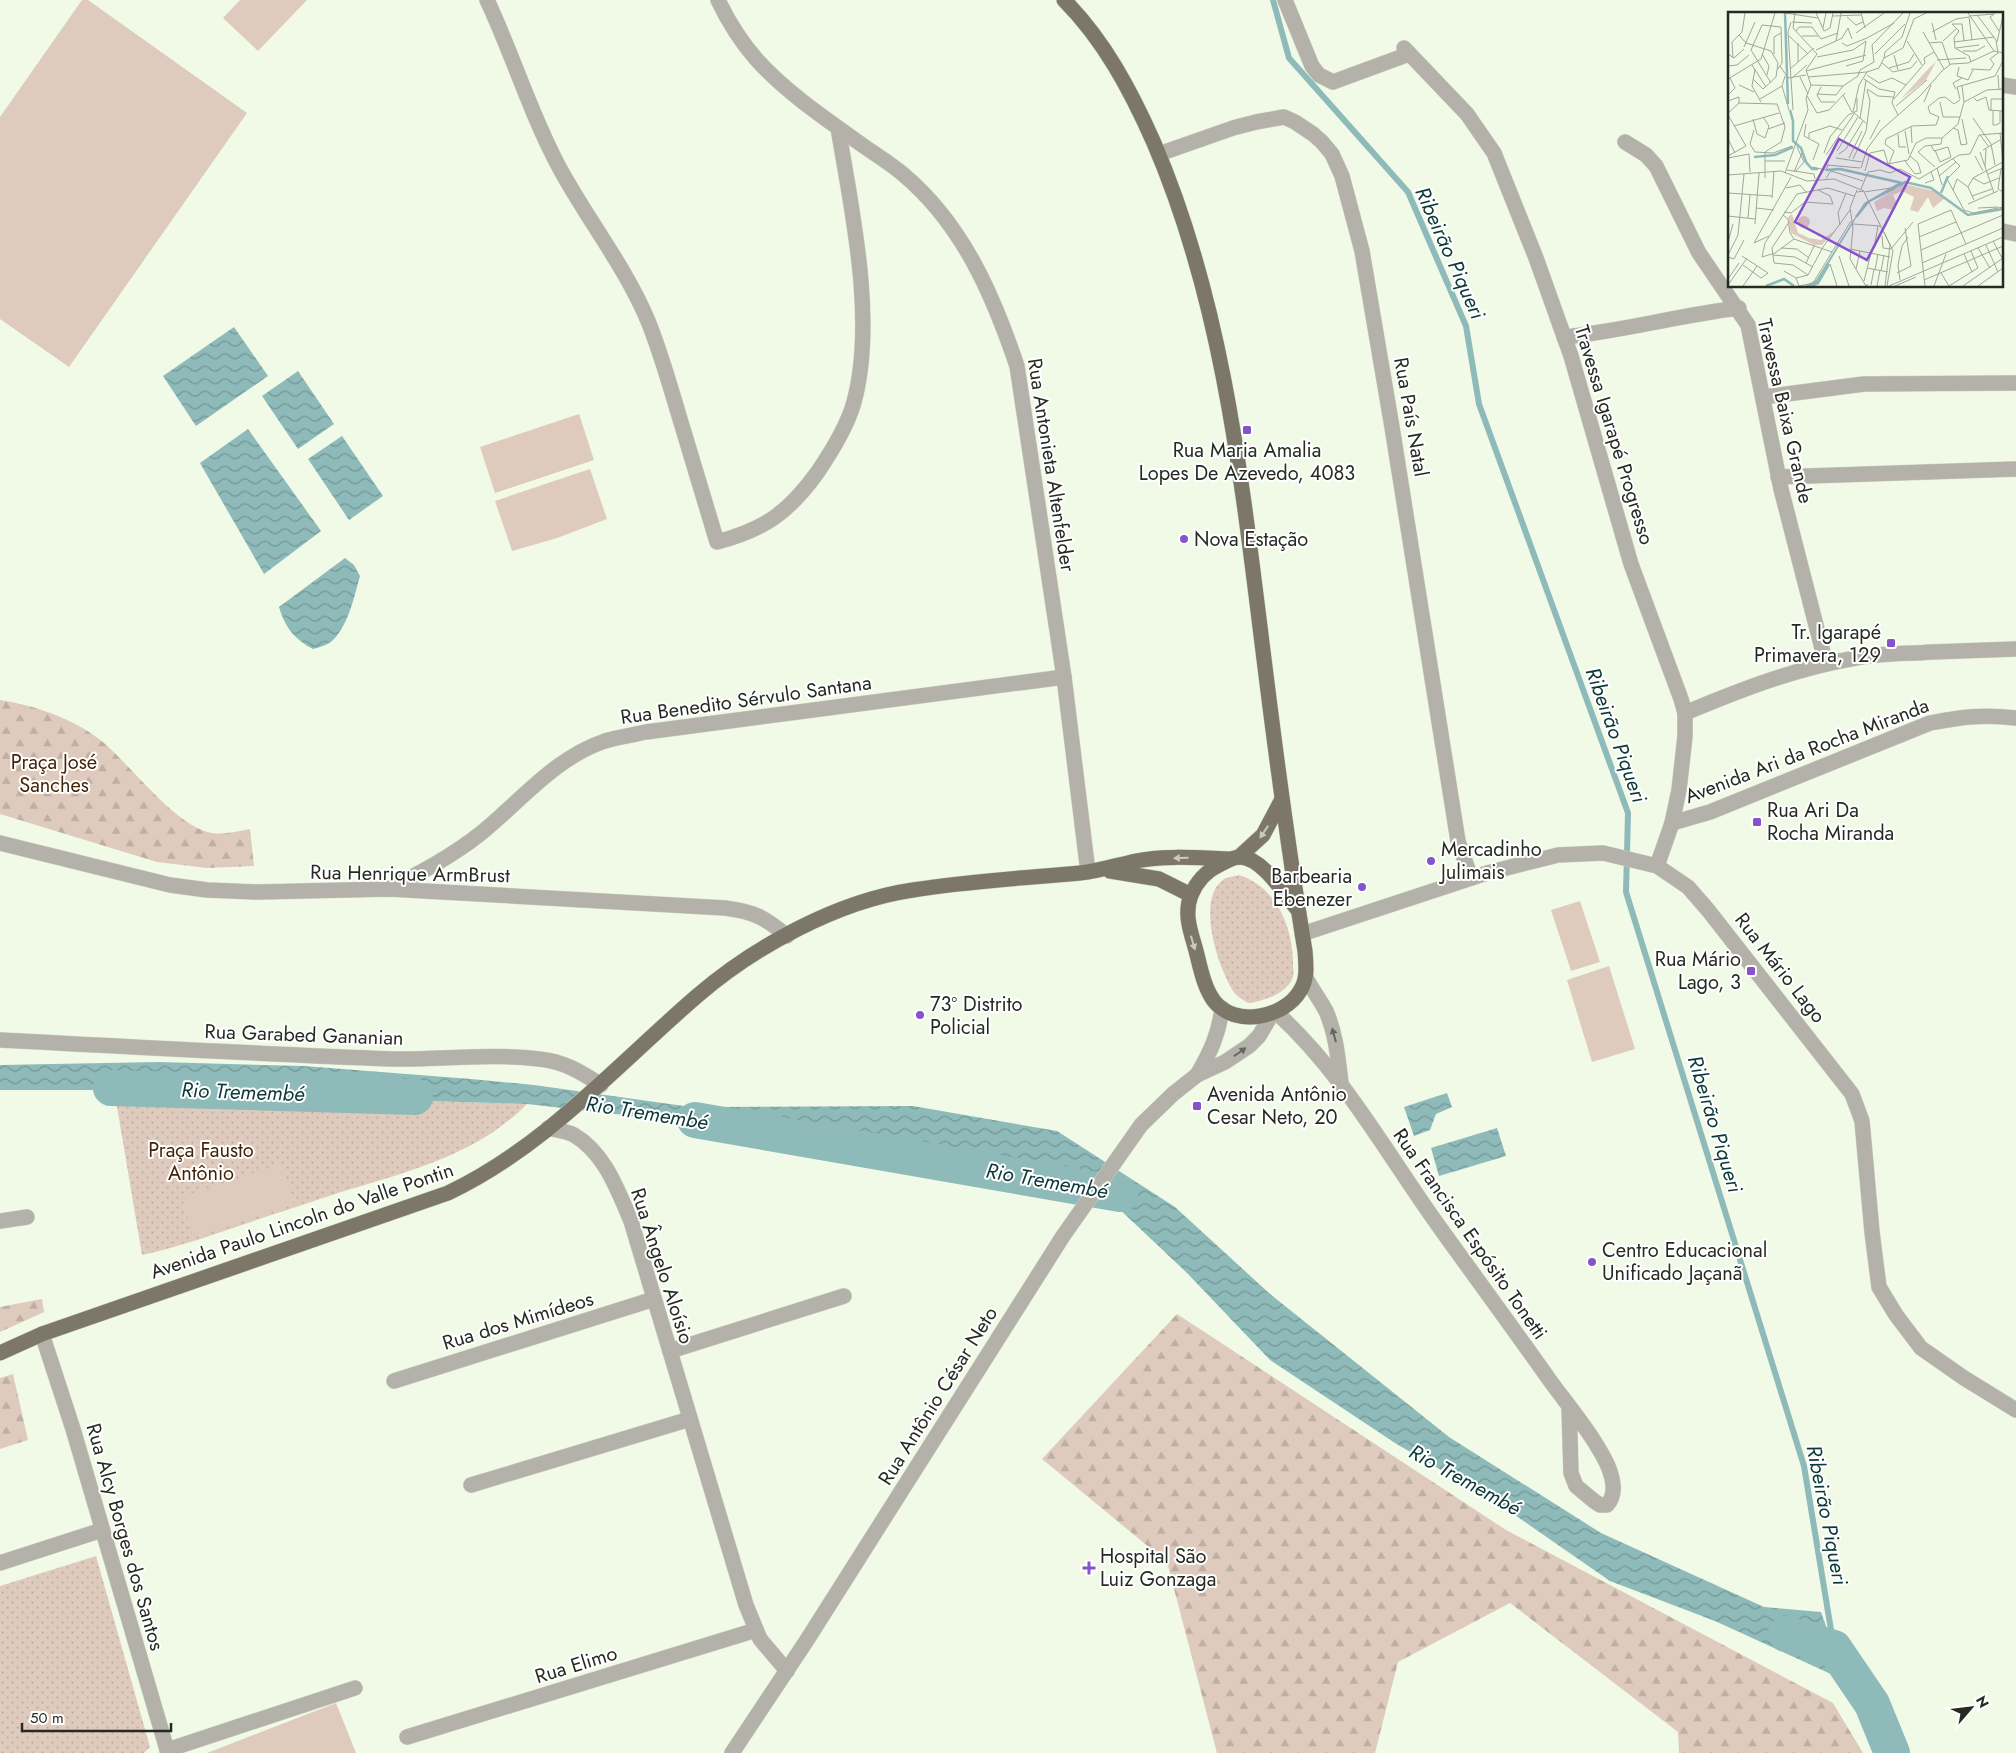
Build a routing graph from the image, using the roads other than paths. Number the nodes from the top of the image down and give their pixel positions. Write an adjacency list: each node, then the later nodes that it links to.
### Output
1 (487, 0): 5 (street)
2 (718, 0): 5 (street, Rua Antonieta Altenfelder)
3 (1064, 0): 7 (main road)
4 (1285, 0): 9 (street, Travessa Igarapé Progresso)
5 (838, 128): 16 (street, Rua Antonieta Altenfelder)
6 (1626, 142): 8 (street, Travessa Baixa Grande)
7 (1159, 154): 19 (main road); 25 (street, Rua País Natal)
8 (1739, 308): 9 (street); 11 (street, Travessa Baixa Grande)
9 (1564, 338): 17 (street, Travessa Igarapé Progresso)
10 (2016, 383): 11 (street)
11 (1763, 398): 13 (street, Travessa Baixa Grande)
12 (2016, 469): 13 (street)
13 (1778, 477): 15 (street, Travessa Baixa Grande)
14 (2016, 649): 15 (street)
15 (1826, 664): 17 (street)
16 (1064, 677): 24 (street, Rua Antonieta Altenfelder); 26 (street, Rua Benedito Sérvulo Santana)
17 (1685, 713): 20 (street, Travessa Igarapé Progresso)
18 (2016, 718): 20 (street, Avenida Ari da Rocha Miranda)
19 (1281, 801): 22 (main road, one-way to 22); 28 (main road)
20 (1672, 823): 23 (street, Travessa Igarapé Progresso)
21 (0, 844): 26 (street, Rua Henrique ArmBrust)
22 (1235, 858): 24 (main road, Avenida Paulo Lincoln do Valle Pontin, one-way to 24); 27 (main road); 28 (main road)
23 (1653, 865): 25 (street, Rua Mário Lago); 48 (street, Rua Mário Lago)
24 (1094, 871): 27 (main road, Avenida Paulo Lincoln do Valle Pontin); 30 (main road, Avenida Paulo Lincoln do Valle Pontin)
25 (1470, 878): 29 (street, Rua Mário Lago)
26 (389, 889): 30 (street, Rua Henrique ArmBrust)
27 (1191, 895): 32 (main road, one-way to 32)
28 (1298, 910): 29 (main road)
29 (1302, 934): 31 (main road)
30 (787, 936): 37 (main road, Avenida Paulo Lincoln do Valle Pontin)
31 (1306, 978): 33 (main road); 36 (street, one-way to 31)
32 (1222, 1008): 33 (main road); 35 (street, Rua Antônio César Neto)
33 (1274, 1014): 35 (street, Rua Antônio César Neto, one-way to 33); 36 (street, Rua Francisca Espósito Tonetti)
34 (0, 1040): 37 (street, Rua Garabed Gananian)
35 (1197, 1075): 54 (street, Rua Antônio César Neto)
36 (1341, 1083): 47 (street, Rua Francisca Espósito Tonetti)
37 (598, 1087): 38 (main road, Avenida Paulo Lincoln do Valle Pontin)
38 (548, 1128): 42 (street, Rua Ângelo Aloísio); 43 (main road, Avenida Paulo Lincoln do Valle Pontin)
39 (27, 1217): 40 (street)
40 (0, 1221)
41 (844, 1296): 44 (street)
42 (654, 1299): 44 (street, Rua Ângelo Aloísio); 46 (street, Rua dos Mimídeos)
43 (42, 1334): 45 (main road, Avenida Paulo Lincoln do Valle Pontin); 51 (street, Rua Alcy Borges dos Santos)
44 (670, 1351): 49 (street, Rua Ângelo Aloísio)
45 (0, 1353)
46 (394, 1381)
47 (1569, 1407): 47 (street, Rua Francisca Espósito Tonetti)
48 (2016, 1410)
49 (690, 1418): 50 (street); 53 (street, Rua Ângelo Aloísio)
50 (471, 1486)
51 (102, 1530): 52 (street); 57 (street, Rua Alcy Borges dos Santos)
52 (0, 1563)
53 (756, 1630): 54 (street, Rua Ângelo Aloísio); 56 (street, Rua Elimo)
54 (787, 1671): 58 (street, Rua Antônio César Neto)
55 (355, 1688): 57 (street)
56 (407, 1737)
57 (167, 1752)
58 (732, 1753)

